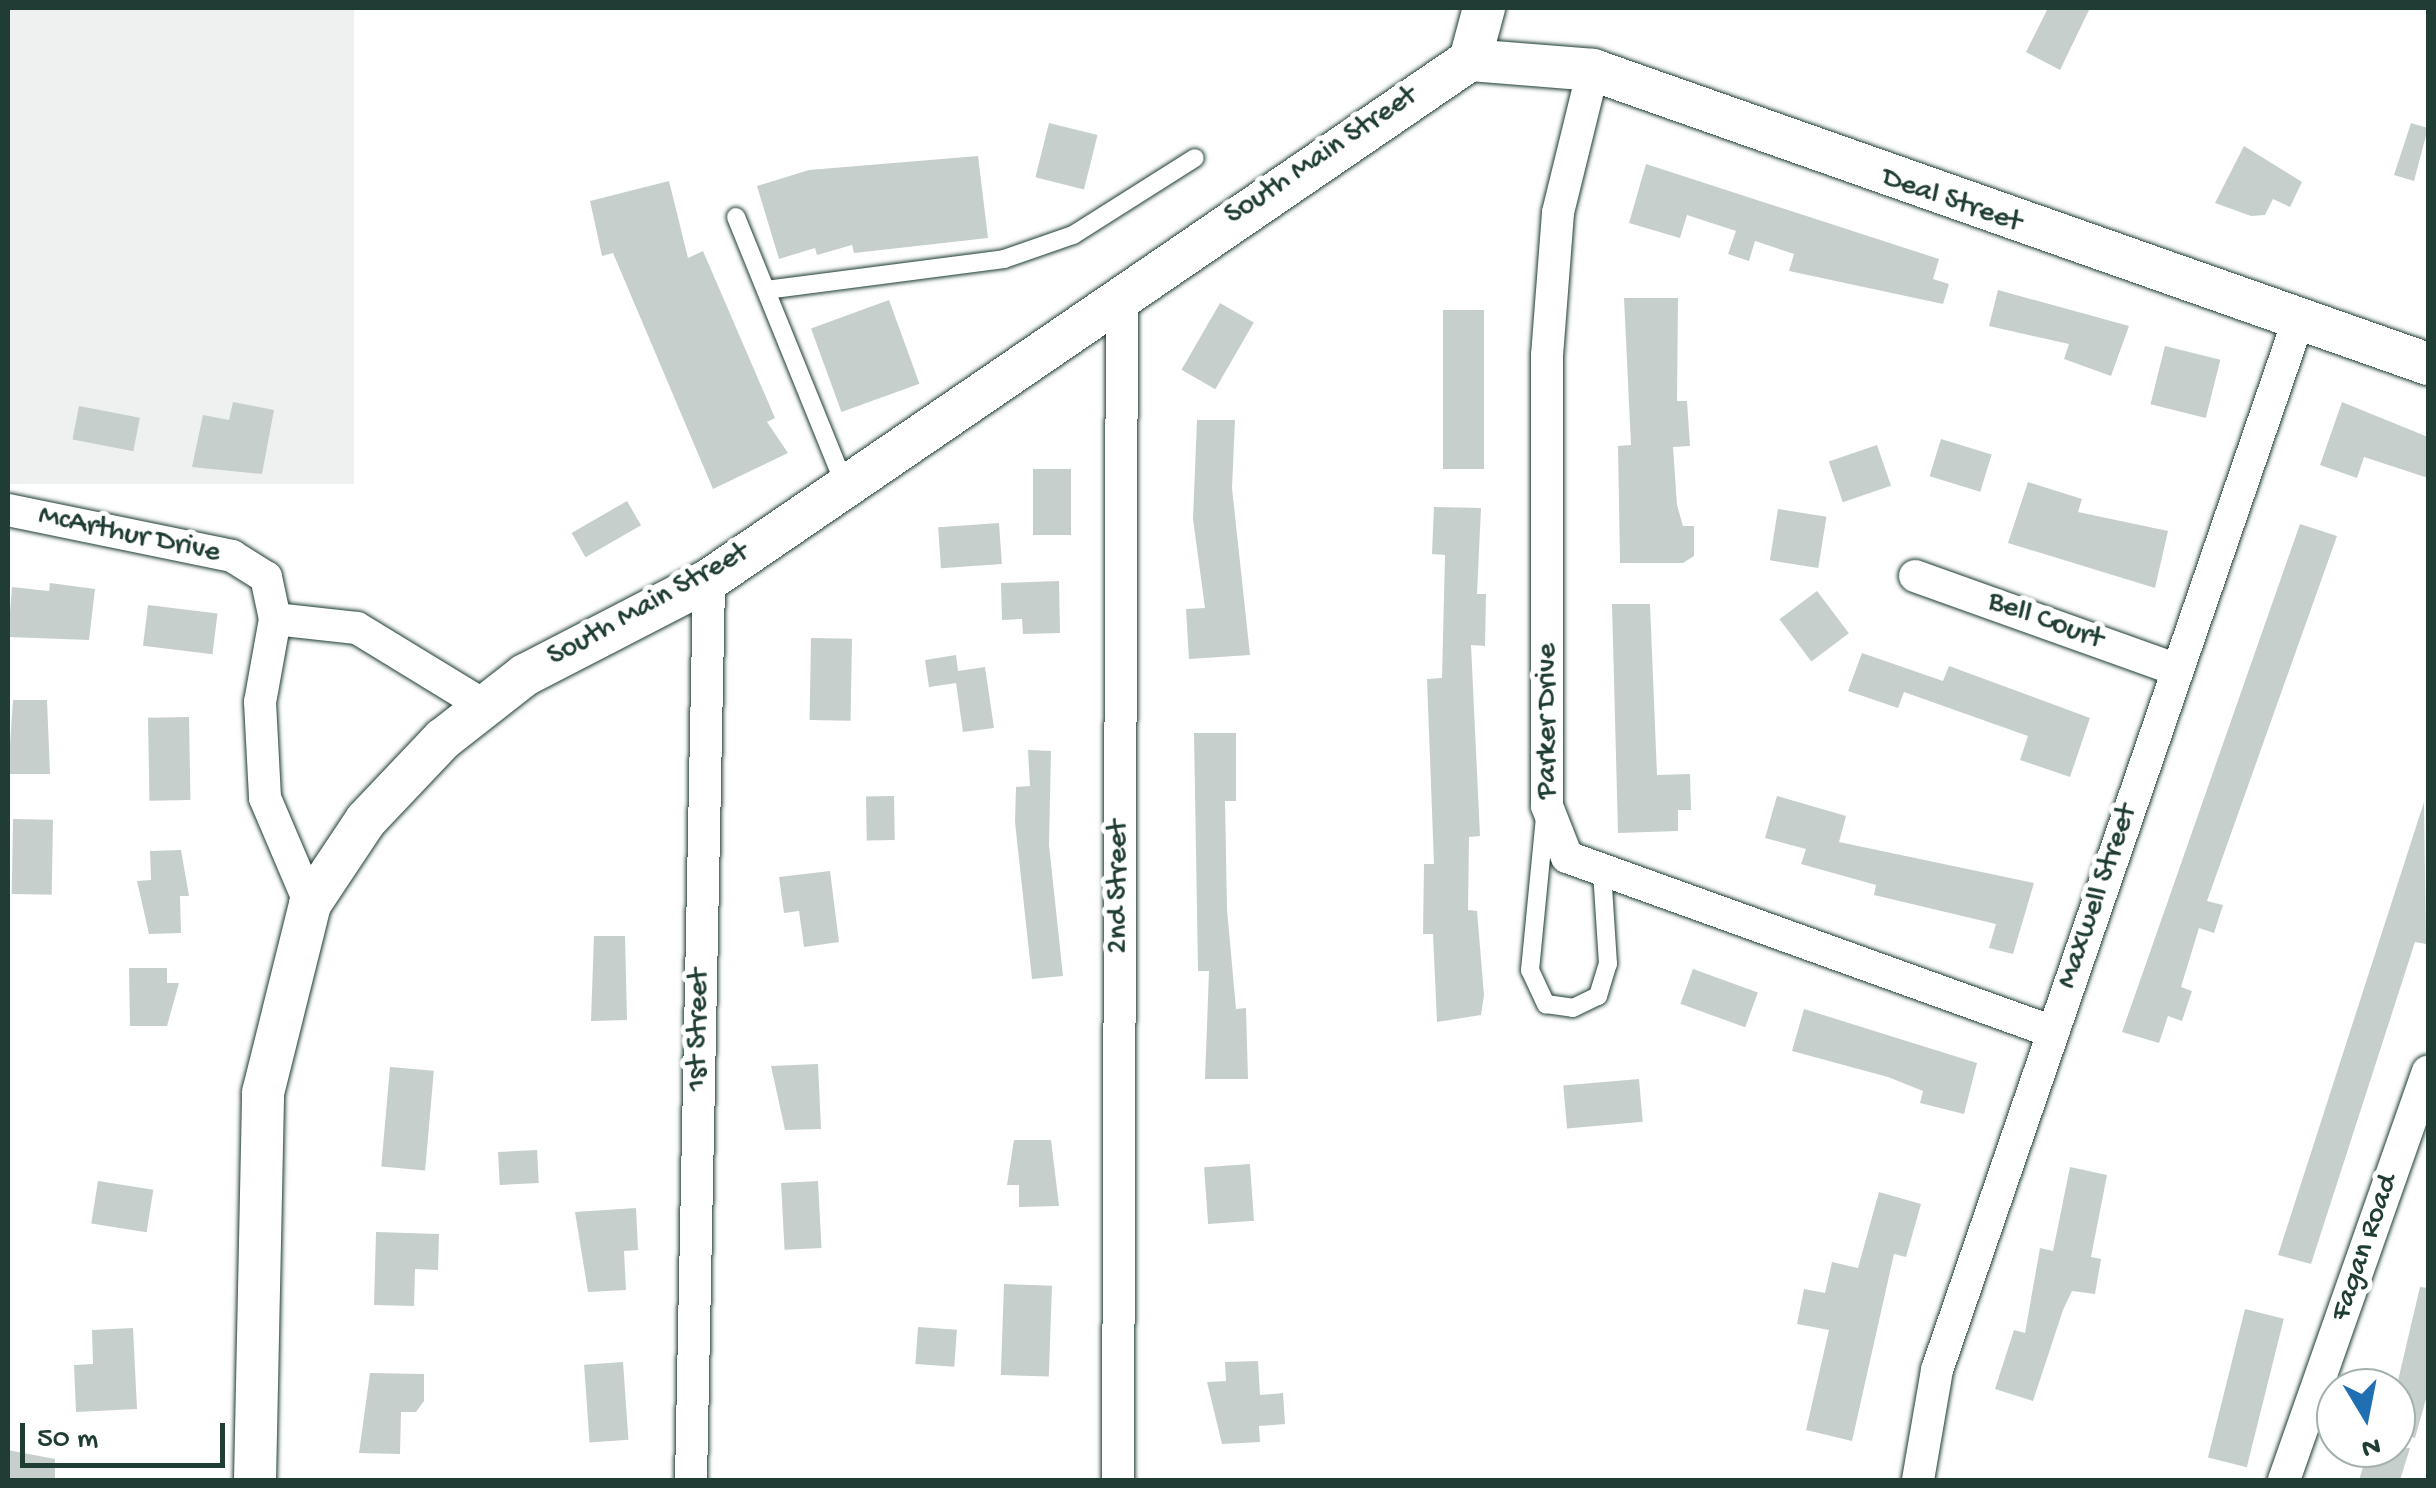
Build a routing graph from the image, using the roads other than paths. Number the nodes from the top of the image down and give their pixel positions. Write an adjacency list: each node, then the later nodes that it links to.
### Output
1 (1484, 8): 2 (street)
2 (1470, 60): 3 (street, Deal Street); 7 (street, South Main Street)
3 (1592, 70): 8 (street, Deal Street); 17 (street, Parker Drive)
4 (1195, 158): 6 (lane)
5 (736, 217): 6 (lane)
6 (766, 290): 10 (lane)
7 (1122, 294): 10 (street, South Main Street); 24 (street, 2nd Street)
8 (2299, 318): 9 (street, Deal Street); 15 (street, Maxwell Street)
9 (2428, 364)
10 (846, 486): 13 (street, South Main Street)
11 (8, 510): 14 (street, McArthur Drive)
12 (1915, 576): 15 (street, Bell Court)
13 (709, 580): 16 (street, South Main Street); 23 (street, 1st Street)
14 (275, 619): 16 (street); 19 (street, McArthur Drive)
15 (2175, 669): 20 (street, Maxwell Street)
16 (485, 706): 19 (street, South Main Street)
17 (1547, 806): 18 (street, Parker Drive); 18 (lane)
18 (1602, 870): 20 (street, Parker Drive)
19 (310, 904): 22 (street, South Main Street)
20 (2053, 1032): 25 (street, Maxwell Street)
21 (2428, 1072): 26 (street, Fagan Road)
22 (255, 1480)
23 (690, 1480)
24 (1118, 1480)
25 (1918, 1480)
26 (2284, 1480)

